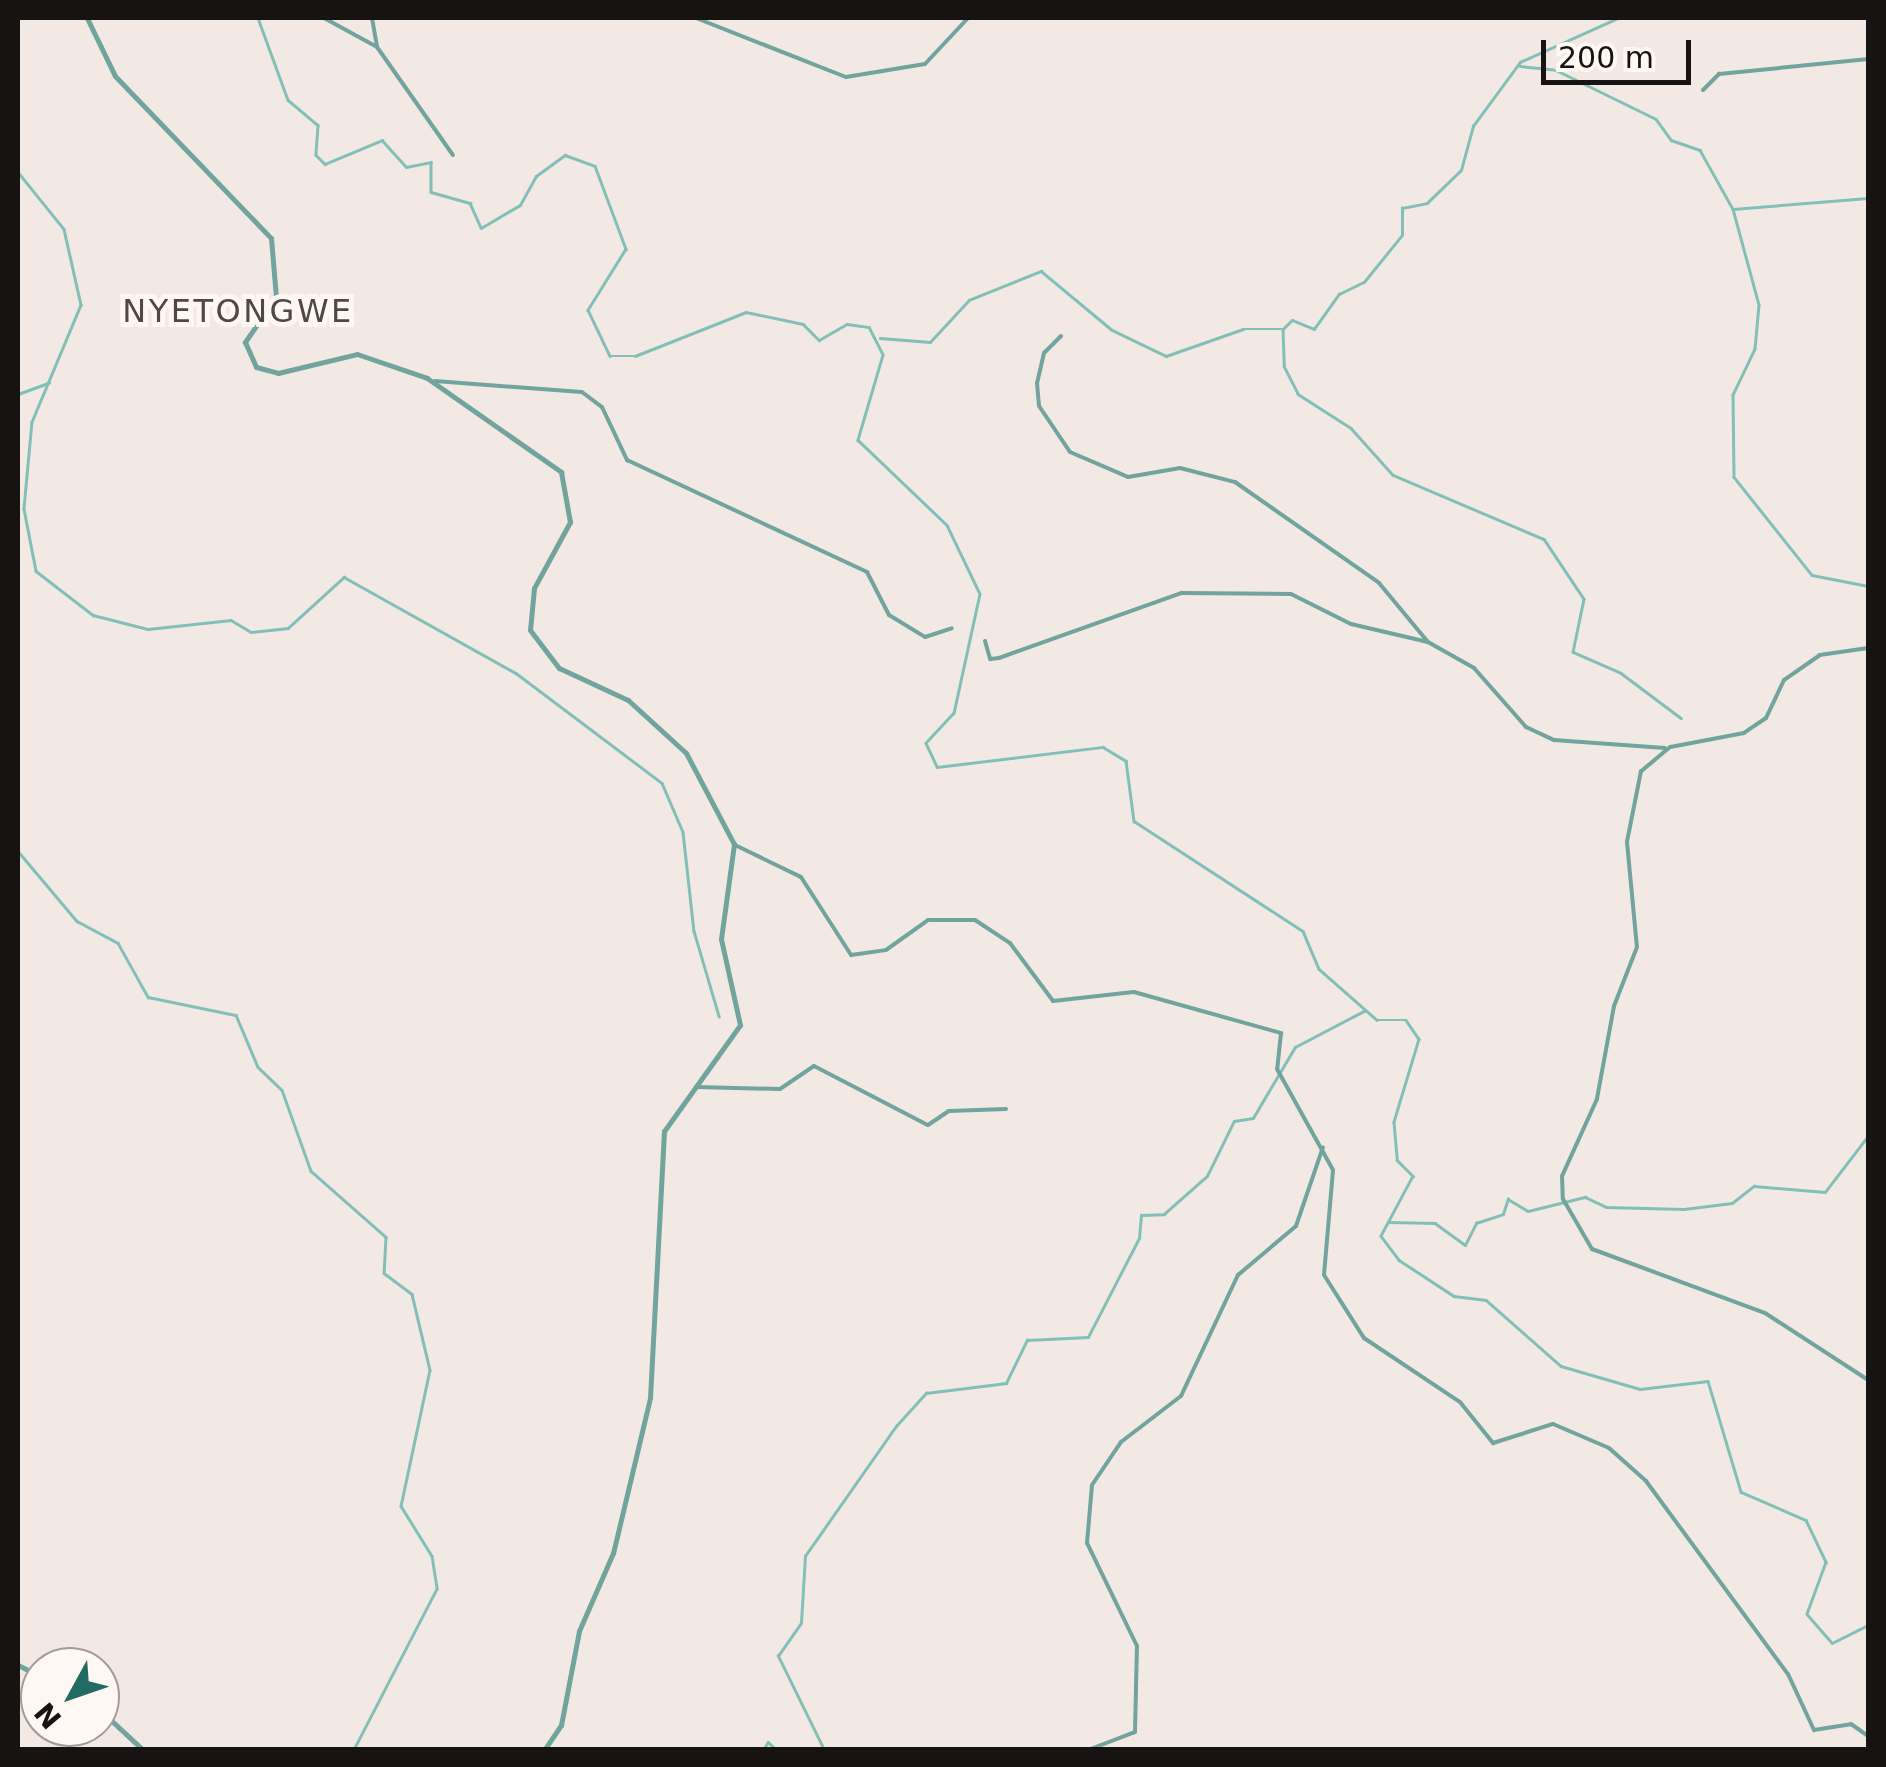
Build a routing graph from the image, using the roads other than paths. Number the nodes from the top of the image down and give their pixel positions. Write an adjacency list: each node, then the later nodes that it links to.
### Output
1 (87, 18): 11 (street)
2 (324, 18): 6 (street)
3 (372, 18): 6 (street)
4 (696, 18): 5 (street)
5 (968, 18)
6 (376, 47): 9 (street)
7 (1868, 58): 8 (street)
8 (1703, 90)
9 (453, 155)
10 (1061, 336): 14 (street)
11 (435, 381): 12 (street); 17 (street)
12 (952, 628)
13 (985, 641): 14 (street)
14 (1428, 642): 16 (street)
15 (1868, 648): 16 (street)
16 (1670, 747): 21 (street)
17 (734, 844): 18 (street); 20 (street)
18 (696, 1088): 19 (street); 25 (street)
19 (1006, 1109)
20 (1323, 1147): 23 (street); 26 (street)
21 (1868, 1380)
22 (120, 1729): 24 (street)
23 (1868, 1736)
24 (143, 1750)
25 (544, 1750)
26 (1088, 1750)

